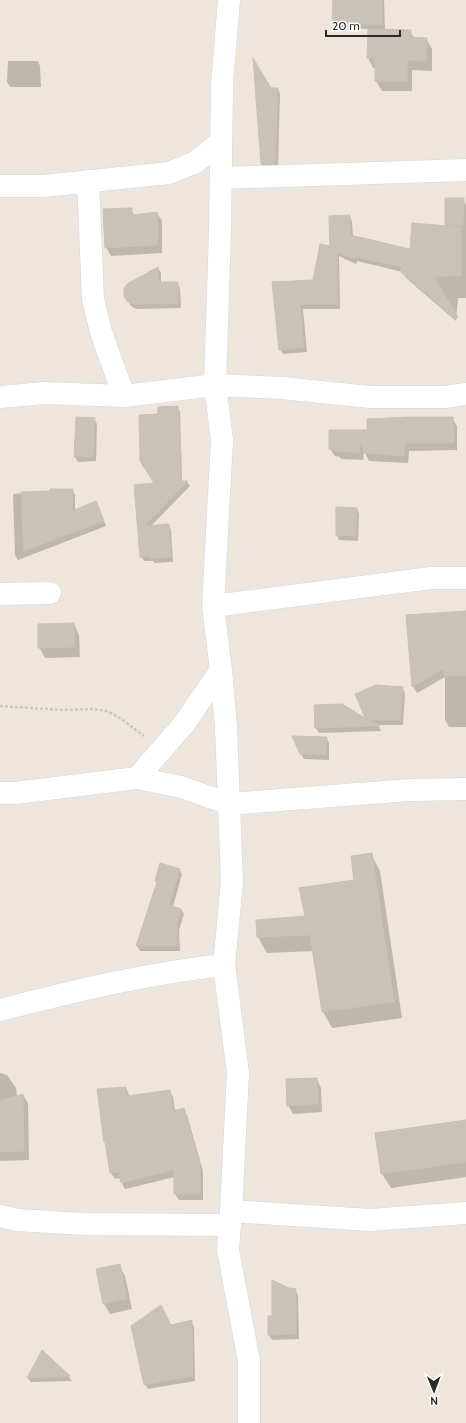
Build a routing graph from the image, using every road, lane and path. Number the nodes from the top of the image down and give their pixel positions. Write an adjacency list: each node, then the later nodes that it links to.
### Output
1 (229, 0): 2 (street)
2 (221, 142): 4 (street); 5 (street)
3 (466, 170): 4 (street)
4 (221, 178): 7 (street)
5 (88, 180): 6 (street); 9 (street)
6 (0, 186)
7 (214, 384): 8 (street); 9 (street); 14 (street)
8 (466, 394)
9 (124, 396): 10 (street)
10 (0, 397)
11 (466, 578): 14 (street)
12 (50, 593): 13 (street)
13 (0, 594)
14 (213, 606): 15 (street)
15 (221, 670): 17 (street); 21 (street)
16 (0, 706): 17 (path)
17 (162, 749): 18 (street)
18 (137, 778): 20 (street); 21 (street)
19 (466, 789): 21 (street)
20 (0, 793)
21 (229, 804): 22 (street)
22 (224, 965): 23 (street); 26 (street)
23 (0, 1010)
24 (466, 1213): 26 (street)
25 (0, 1216): 26 (street)
26 (231, 1218): 27 (street)
27 (249, 1423)

